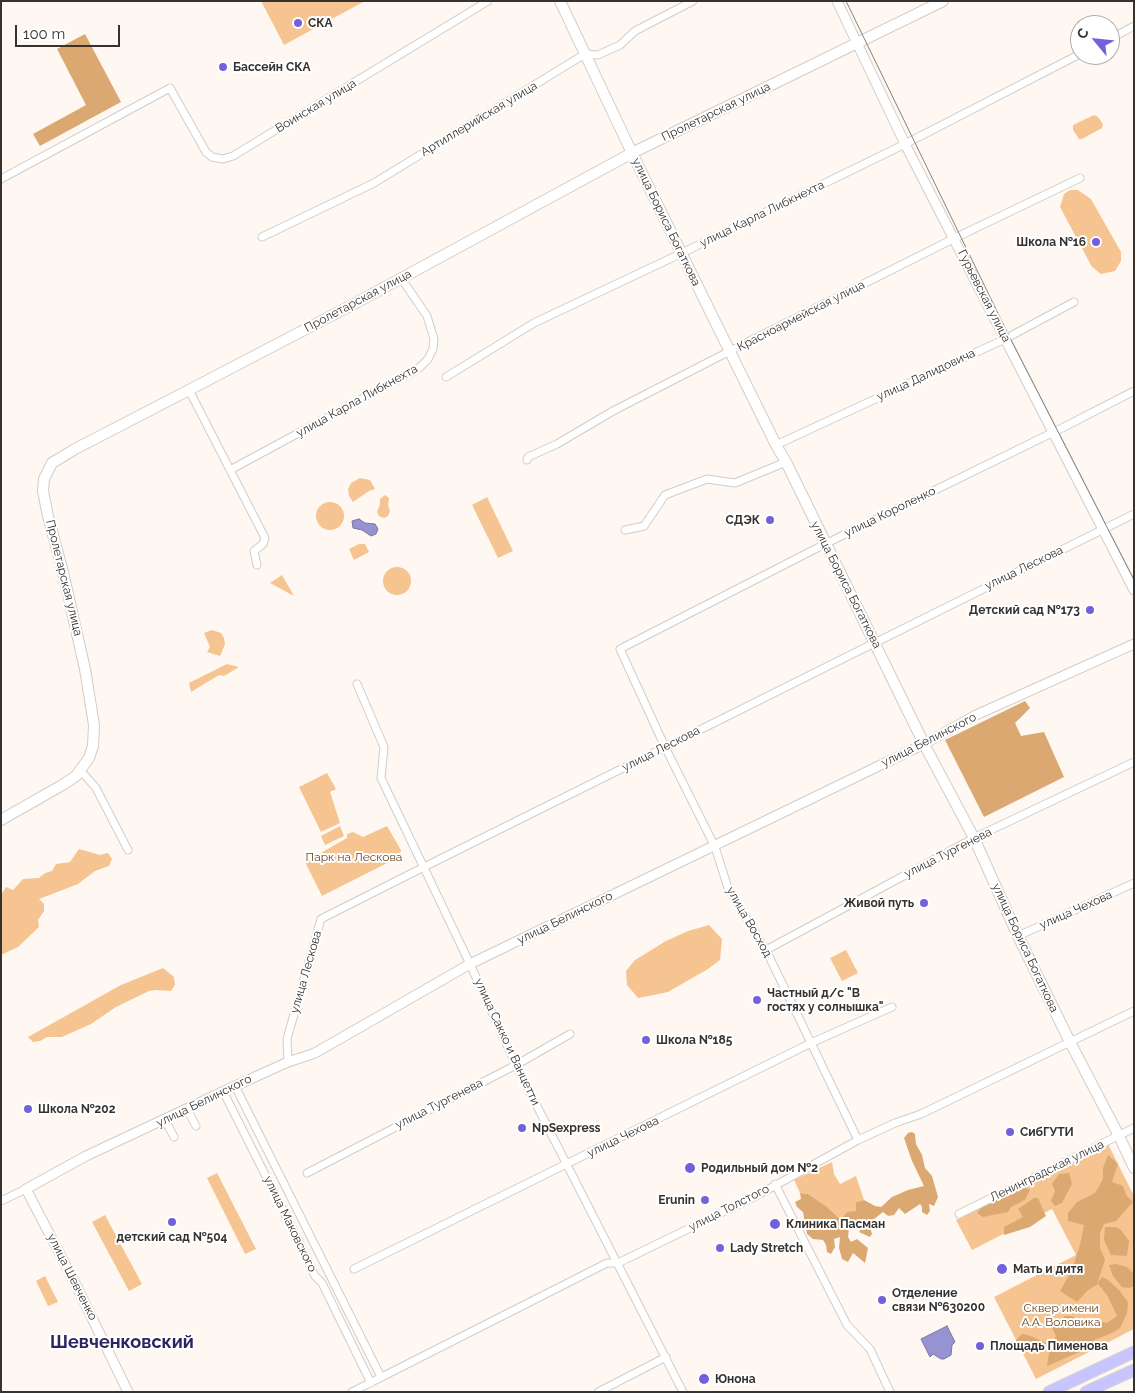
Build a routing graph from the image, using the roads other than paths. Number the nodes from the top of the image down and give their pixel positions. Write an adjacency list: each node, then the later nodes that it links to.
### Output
1 (488, 1): 14 (street, Воинская улица)
2 (560, 1): 9 (main road, улица Бориса Богаткова)
3 (693, 1): 9 (street, Артиллерийская улица)
4 (837, 1): 8 (street, Гурьевская улица)
5 (943, 1): 8 (main road, Пролетарская улица)
6 (1134, 26): 7 (street)
7 (1120, 34)
8 (858, 44): 11 (street, Гурьевская улица); 12 (main road, Пролетарская улица)
9 (585, 54): 12 (main road, улица Бориса Богаткова); 15 (street, Артиллерийская улица)
10 (1070, 59): 11 (street, улица Карла Либкнехта)
11 (905, 144): 16 (street, Гурьевская улица); 17 (street, улица Карла Либкнехта)
12 (632, 153): 17 (main road, улица Бориса Богаткова); 18 (main road, Пролетарская улица)
13 (1080, 178): 16 (street, Красноармейская улица)
14 (1, 179)
15 (262, 237)
16 (955, 238): 20 (street, Гурьевская улица); 21 (street, Красноармейская улица)
17 (682, 253): 21 (main road, улица Бориса Богаткова); 22 (street, улица Карла Либкнехта)
18 (401, 278): 23 (main road, Пролетарская улица); 29 (street, улица Карла Либкнехта)
19 (1074, 302): 20 (street, улица Далидовича)
20 (1005, 339): 25 (street, Гурьевская улица); 26 (street, улица Далидовича)
21 (730, 352): 26 (main road, улица Бориса Богаткова); 27 (street, Красноармейская улица)
22 (446, 377)
23 (189, 390): 29 (street); 43 (main road, Пролетарская улица)
24 (1134, 391): 25 (street, улица Короленко)
25 (1053, 432): 31 (street, Гурьевская улица); 33 (street, улица Короленко)
26 (776, 445): 28 (main road, улица Бориса Богаткова)
27 (527, 460)
28 (786, 462): 32 (street); 33 (main road, улица Бориса Богаткова)
29 (230, 470): 34 (street)
30 (1134, 514): 31 (street, улица Лескова)
31 (1103, 529): 35 (street, Гурьевская улица); 36 (street, улица Лескова)
32 (625, 530)
33 (825, 544): 36 (main road, улица Бориса Богаткова); 38 (street, улица Короленко)
34 (257, 566)
35 (1134, 590)
36 (875, 642): 40 (main road, улица Бориса Богаткова); 41 (street, улица Лескова)
37 (1134, 644): 40 (street, улица Белинского)
38 (620, 648): 41 (street, улица Восход)
39 (357, 684): 48 (street, улица Сакко и Ванцетти)
40 (924, 744): 45 (main road, улица Бориса Богаткова); 46 (street, улица Белинского)
41 (665, 747): 46 (street, улица Восход); 48 (street, улица Лескова)
42 (1134, 762): 45 (street, улица Тургенева)
43 (82, 768): 44 (main road); 47 (street)
44 (1, 820)
45 (974, 838): 50 (main road, улица Бориса Богаткова); 51 (street, улица Тургенева)
46 (715, 846): 51 (street, улица Восход); 52 (street, улица Белинского)
47 (128, 850)
48 (423, 867): 52 (street, улица Сакко и Ванцетти); 58 (street, улица Лескова)
49 (1134, 883): 50 (street, улица Чехова)
50 (1018, 936): 56 (main road, улица Бориса Богаткова)
51 (766, 950): 57 (street, улица Восход)
52 (470, 964): 58 (street, улица Белинского); 59 (street, улица Сакко и Ванцетти)
53 (892, 1007): 57 (street, улица Чехова)
54 (1134, 1011): 56 (street, улица Толстого)
55 (570, 1034): 59 (street, улица Тургенева)
56 (1070, 1042): 66 (main road, улица Бориса Богаткова); 68 (street, улица Толстого)
57 (811, 1044): 68 (street, улица Восход); 69 (street, улица Чехова)
58 (288, 1062): 60 (street, улица Белинского)
59 (516, 1065): 69 (street, улица Сакко и Ванцетти); 71 (street, улица Тургенева)
60 (235, 1086): 61 (street, улица Белинского); 81 (street)
61 (223, 1091): 62 (street, улица Белинского); 82 (street, улица Маковского)
62 (187, 1109): 63 (street, улица Белинского); 64 (street)
63 (165, 1120): 67 (street); 73 (street, улица Белинского)
64 (196, 1126)
65 (1134, 1128): 66 (street, Ленинградская улица)
66 (1119, 1136): 70 (main road, улица Бориса Богаткова); 75 (street, Ленинградская улица)
67 (174, 1137)
68 (858, 1140): 72 (street, улица Толстого)
69 (566, 1165): 76 (street, улица Сакко и Ванцетти); 77 (street, улица Чехова)
70 (1134, 1168)
71 (307, 1172)
72 (775, 1184): 76 (street, улица Толстого); 87 (street)
73 (26, 1189): 74 (street, улица Белинского); 83 (street, улица Шевченко)
74 (1, 1201)
75 (959, 1214)
76 (618, 1263): 79 (street, улица Сакко и Ванцетти); 81 (street, улица Толстого)
77 (354, 1268)
78 (1134, 1352): 88 (main road)
79 (666, 1357): 85 (street); 86 (street, улица Сакко и Ванцетти)
80 (1134, 1370): 89 (main road)
81 (381, 1377): 82 (street, улица Толстого)
82 (371, 1383): 84 (street, улица Толстого)
83 (128, 1392)
84 (352, 1392)
85 (598, 1392)
86 (683, 1392)
87 (890, 1392)
88 (1049, 1392)
89 (1086, 1392)

